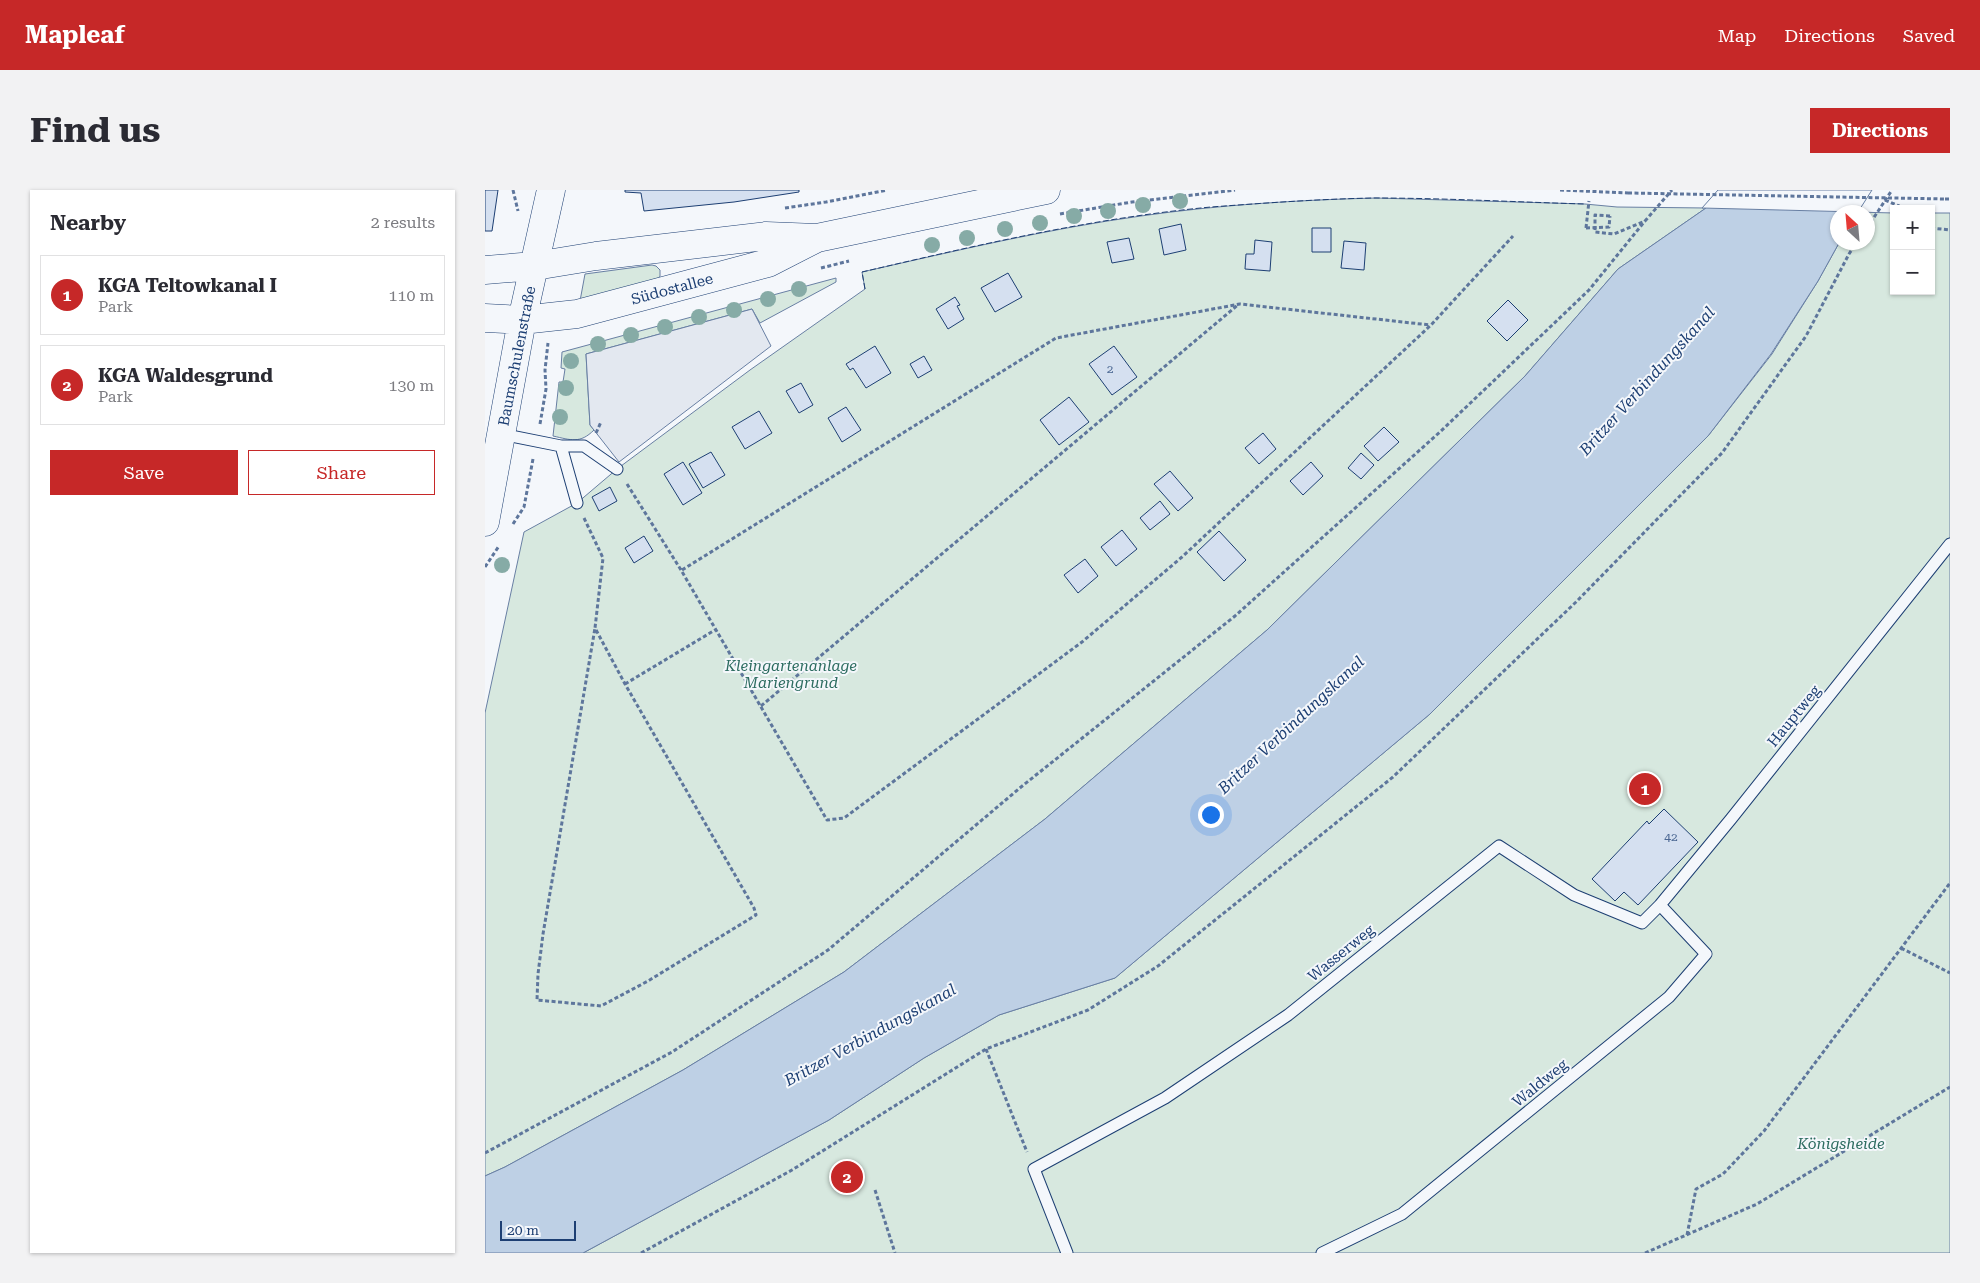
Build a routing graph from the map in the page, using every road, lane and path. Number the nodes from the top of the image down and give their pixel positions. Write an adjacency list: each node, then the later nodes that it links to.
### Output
1 (551, 190): 21 (main road, Baumschulenstraße)
2 (1235, 190): 10 (path)
3 (1560, 190): 7 (path, bridge)
4 (1672, 190): 14 (path)
5 (1892, 190): 8 (path)
6 (512, 191): 12 (path)
7 (1948, 199)
8 (1885, 200): 11 (path); 13 (path)
9 (1589, 201): 14 (path, bridge)
10 (1048, 202): 18 (main road, Südostallee)
11 (1897, 205)
12 (517, 216)
13 (1875, 216)
14 (1645, 221): 49 (path)
15 (1935, 228): 16 (path)
16 (1950, 230)
17 (1513, 236): 27 (path)
18 (817, 238): 21 (main road, Südostallee); 26 (main road, Südostallee)
19 (1852, 250): 47 (path)
20 (850, 260): 23 (path)
21 (535, 266): 22 (main road, Südostallee); 26 (main road, Baumschulenstraße)
22 (485, 270)
23 (813, 270)
24 (1240, 304): 27 (path); 38 (path); 42 (path)
25 (485, 318): 26 (main road, Südostallee)
26 (522, 320): 30 (main road, Baumschulenstraße)
27 (1431, 325): 42 (path)
28 (549, 338): 29 (path)
29 (545, 370)
30 (501, 434): 31 (lane); 34 (main road, Baumschulenstraße)
31 (561, 446): 32 (lane); 33 (lane)
32 (617, 469): 38 (path)
33 (577, 503): 39 (path)
34 (485, 522)
35 (500, 544): 37 (path)
36 (1950, 544): 44 (lane, Hauptweg)
37 (485, 567)
38 (681, 570): 40 (path)
39 (595, 628): 41 (path); 41 (path)
40 (715, 630): 41 (path); 42 (path)
41 (625, 684)
42 (761, 706)
43 (1950, 883): 45 (path)
44 (1660, 905): 50 (lane, Wasserweg); 56 (lane, Waldweg)
45 (1901, 948): 46 (path); 52 (path)
46 (1950, 973)
47 (986, 1049): 50 (path); 53 (path)
48 (1950, 1087): 52 (path)
49 (485, 1153)
50 (1034, 1169): 55 (lane)
51 (875, 1190): 54 (path)
52 (1687, 1235): 57 (path)
53 (641, 1253)
54 (895, 1253)
55 (1067, 1253)
56 (1322, 1253)
57 (1645, 1253)

